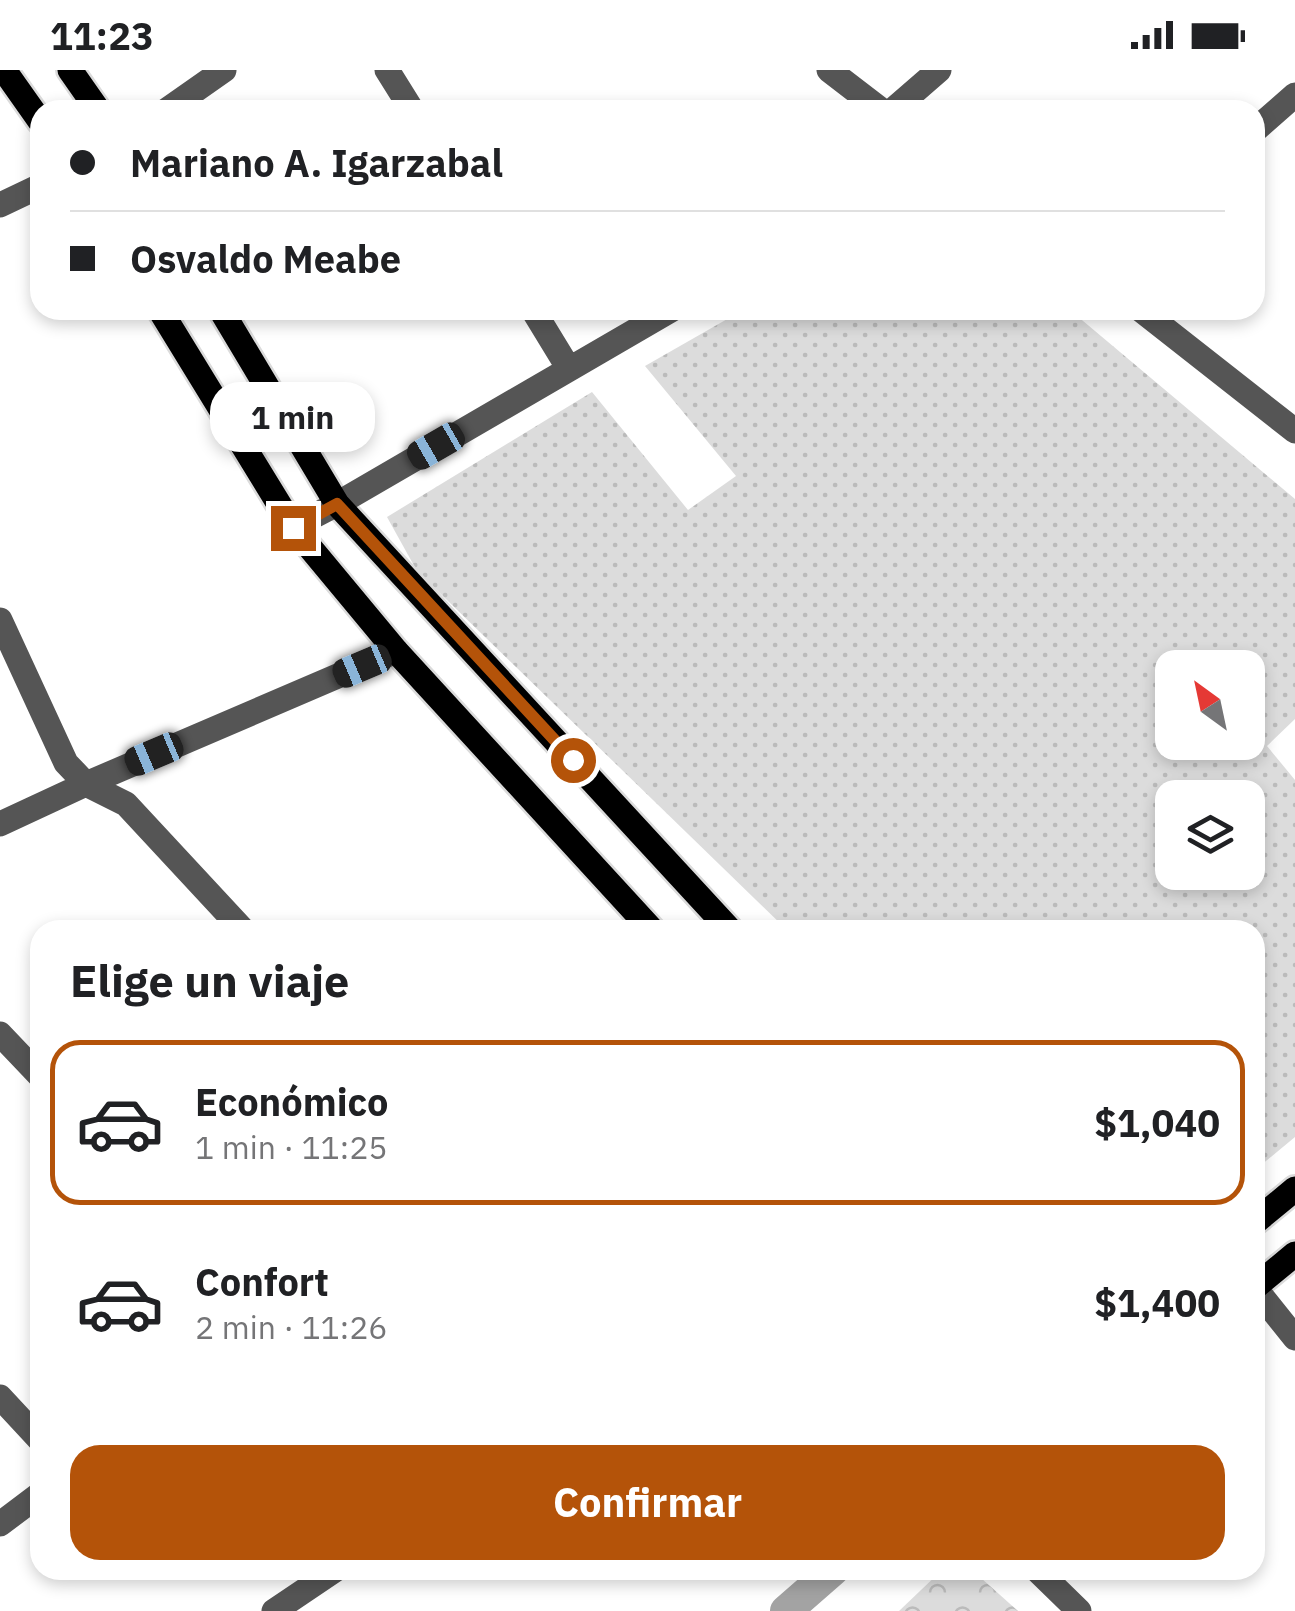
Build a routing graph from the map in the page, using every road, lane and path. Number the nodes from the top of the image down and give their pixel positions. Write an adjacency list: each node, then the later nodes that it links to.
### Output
1 (4, 70): 13 (main road)
2 (70, 70): 8 (main road)
3 (224, 70): 9 (street)
4 (387, 70): 10 (street)
5 (829, 70): 11 (street)
6 (939, 70): 12 (street)
7 (1295, 96): 14 (street)
8 (91, 100)
9 (181, 100)
10 (406, 100)
11 (868, 100)
12 (904, 100)
13 (30, 107)
14 (1265, 122)
15 (30, 190): 16 (street)
16 (0, 204)
17 (166, 320): 25 (main road)
18 (227, 320): 24 (main road)
19 (538, 320): 22 (street)
20 (654, 320): 22 (street)
21 (1154, 320): 23 (street)
22 (568, 370): 24 (street)
23 (1295, 431)
24 (337, 504): 25 (street); 32 (main road)
25 (293, 528): 27 (main road)
26 (0, 620): 28 (street)
27 (396, 651): 28 (street); 31 (main road)
28 (86, 784): 29 (street); 30 (street)
29 (0, 824)
30 (233, 920)
31 (643, 920)
32 (721, 920)
33 (0, 1034): 34 (street)
34 (30, 1066)
35 (1295, 1189): 36 (main road)
36 (1265, 1214)
37 (1295, 1254): 38 (main road)
38 (1265, 1280)
39 (1265, 1300): 40 (street)
40 (1295, 1338)
41 (0, 1397): 42 (street)
42 (30, 1429)
43 (30, 1502): 44 (street)
44 (0, 1524)
45 (320, 1580): 47 (street)
46 (1047, 1580): 48 (street)
47 (274, 1611)
48 (1079, 1611)

